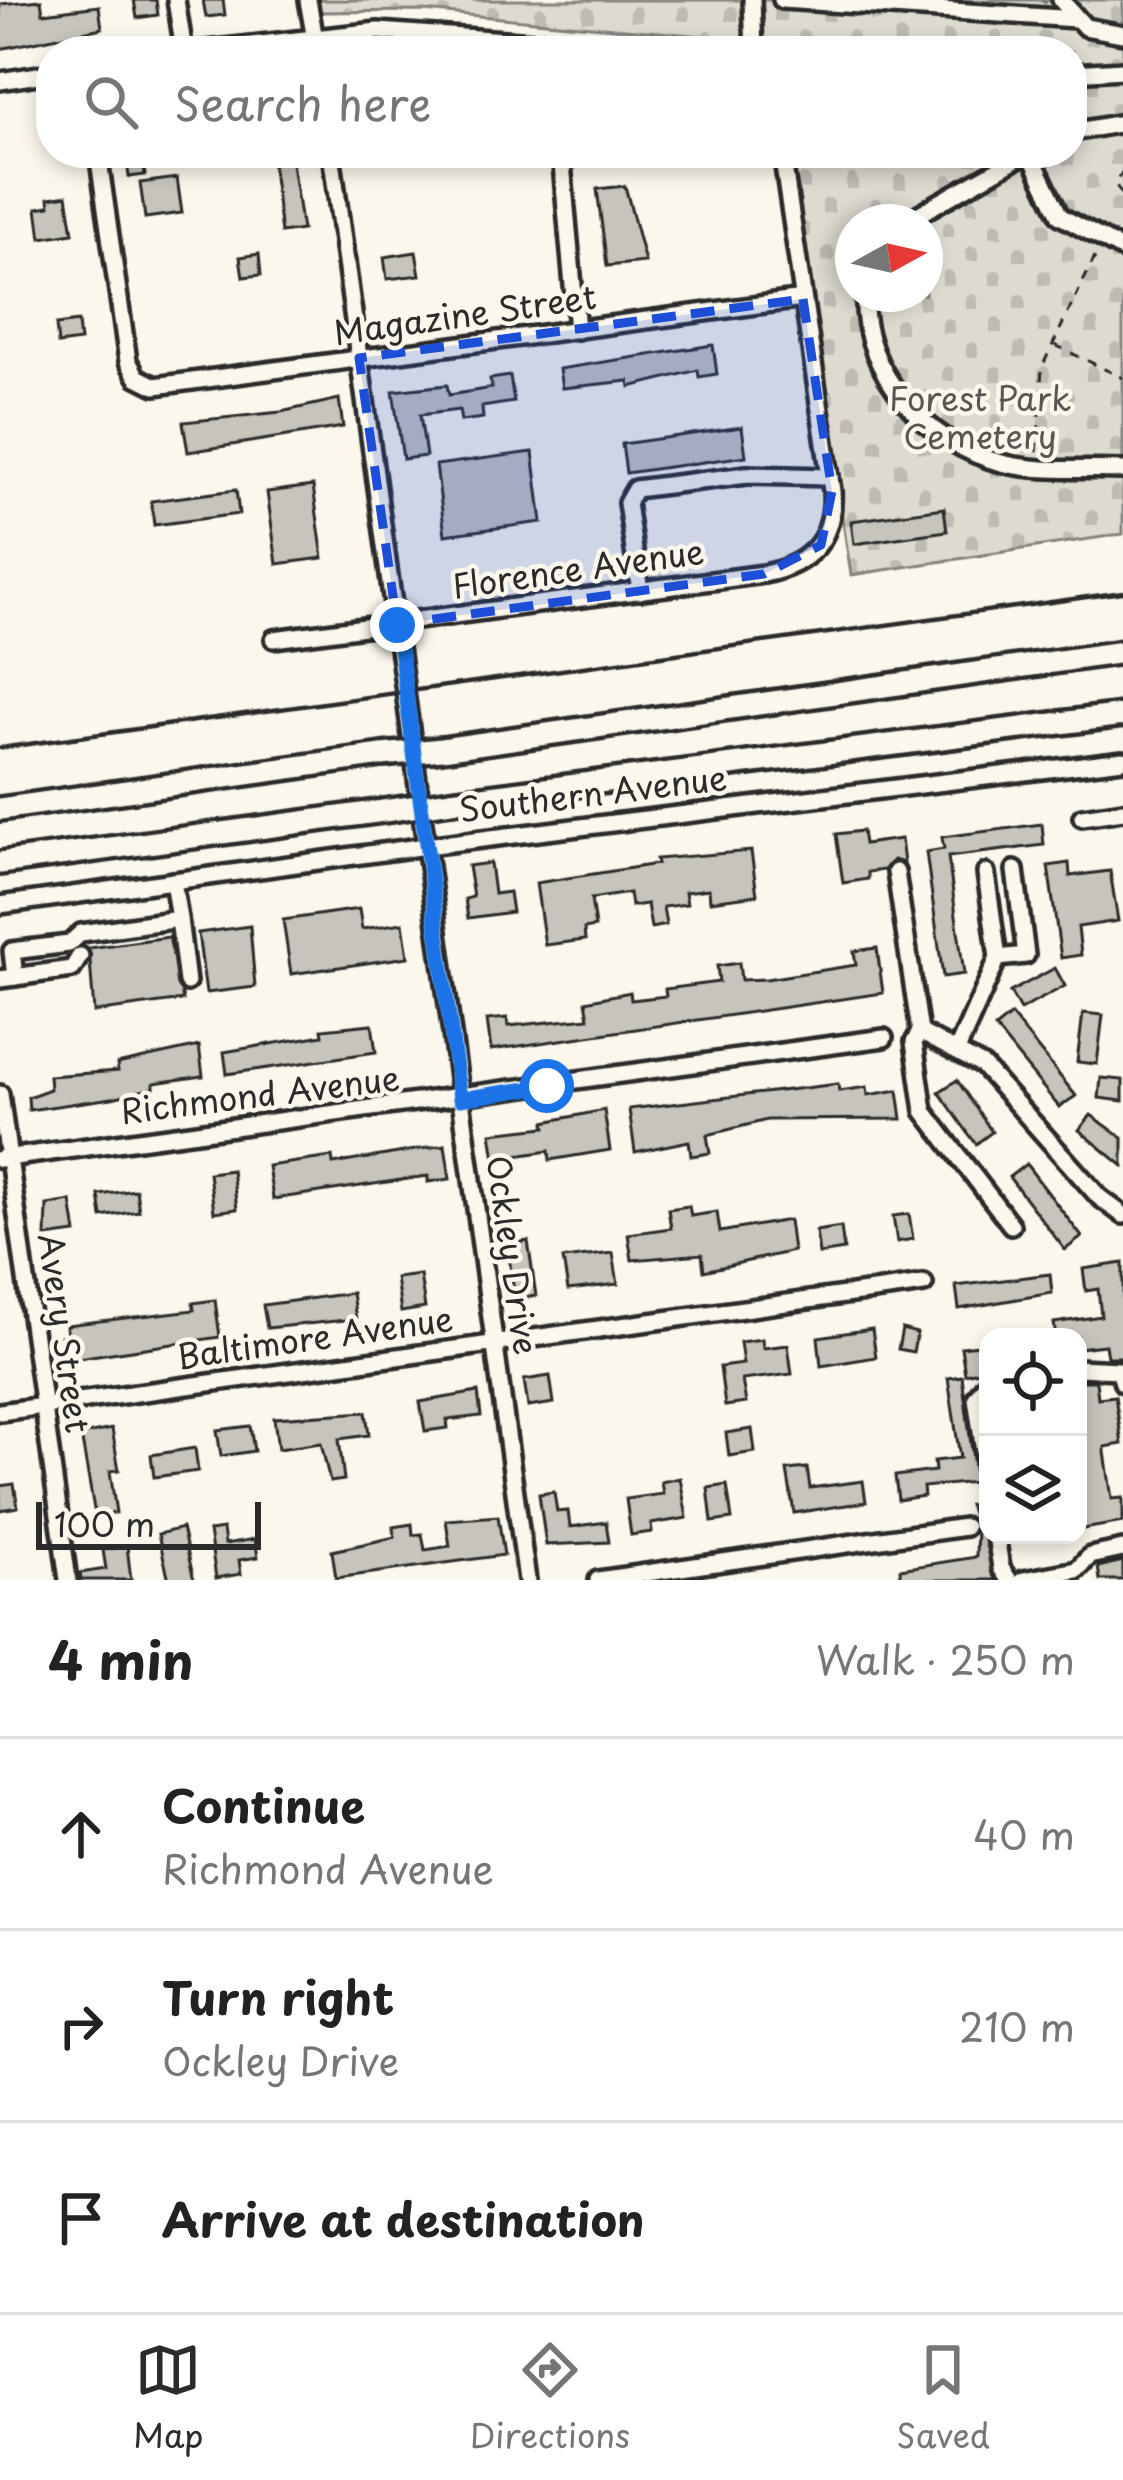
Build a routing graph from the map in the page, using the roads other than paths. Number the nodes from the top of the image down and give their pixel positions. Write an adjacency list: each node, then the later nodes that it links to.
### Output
1 (176, 0): 9 (street)
2 (308, 0): 10 (street)
3 (752, 0): 13 (street)
4 (782, 0): 6 (street)
5 (1061, 0): 7 (street)
6 (1022, 8): 7 (street)
7 (1076, 19): 8 (street)
8 (1123, 34)
9 (182, 36)
10 (315, 36)
11 (378, 36): 12 (street)
12 (465, 36)
13 (753, 36)
14 (1123, 70): 15 (street)
15 (1087, 72)
16 (36, 75): 17 (street)
17 (0, 81)
18 (1123, 123): 19 (street)
19 (1087, 129)
20 (100, 168): 31 (street, Magazine Street)
21 (333, 168): 31 (street, Ockley Drive)
22 (562, 168): 30 (street)
23 (784, 168): 28 (street)
24 (1001, 168): 26 (street)
25 (1035, 168): 27 (street)
26 (937, 204)
27 (1123, 250)
28 (803, 299): 30 (street, Magazine Street); 33 (street)
29 (867, 312): 32 (street)
30 (578, 330): 31 (street, Magazine Street)
31 (359, 358): 35 (street, Ockley Drive)
32 (1123, 470)
33 (830, 477): 34 (street, Florence Avenue); 34 (street)
34 (640, 591): 35 (street, Florence Avenue)
35 (397, 625): 36 (street, Florence Avenue); 43 (street, Ockley Drive)
36 (274, 639)
37 (1123, 652): 40 (highway, bridge)
38 (1123, 715): 44 (highway, bridge)
39 (1123, 760): 43 (street, Southern Avenue)
40 (0, 809)
41 (1123, 812): 42 (street)
42 (1082, 817)
43 (426, 846): 48 (street, Southern Avenue); 59 (street, Ockley Drive)
44 (0, 863)
45 (1015, 870): 52 (street)
46 (896, 872): 55 (street)
47 (986, 873): 52 (street)
48 (173, 881): 49 (street, Southern Avenue); 50 (street)
49 (0, 905)
50 (179, 919): 51 (street); 54 (street)
51 (82, 948): 53 (street); 53 (street)
52 (998, 958): 57 (street)
53 (8, 978)
54 (187, 982)
55 (920, 1032): 57 (street); 62 (street)
56 (884, 1038): 59 (street, Richmond Avenue)
57 (958, 1048): 61 (street)
58 (0, 1094): 60 (street, Avery Street)
59 (460, 1099): 60 (street, Richmond Avenue); 64 (street, Ockley Drive)
60 (4, 1159): 67 (street, Avery Street)
61 (1123, 1215)
62 (1011, 1225)
63 (924, 1284): 64 (street, Baltimore Avenue)
64 (494, 1343): 67 (street, Baltimore Avenue); 74 (street, Ockley Drive)
65 (1087, 1367): 66 (street)
66 (1123, 1383)
67 (44, 1406): 68 (street, Baltimore Avenue); 73 (street, Avery Street)
68 (0, 1412)
69 (965, 1528): 75 (street)
70 (997, 1544): 76 (street)
71 (1123, 1549): 72 (street)
72 (1078, 1575): 77 (street)
73 (68, 1580)
74 (526, 1580)
75 (598, 1580)
76 (1009, 1580)
77 (1023, 1580)

